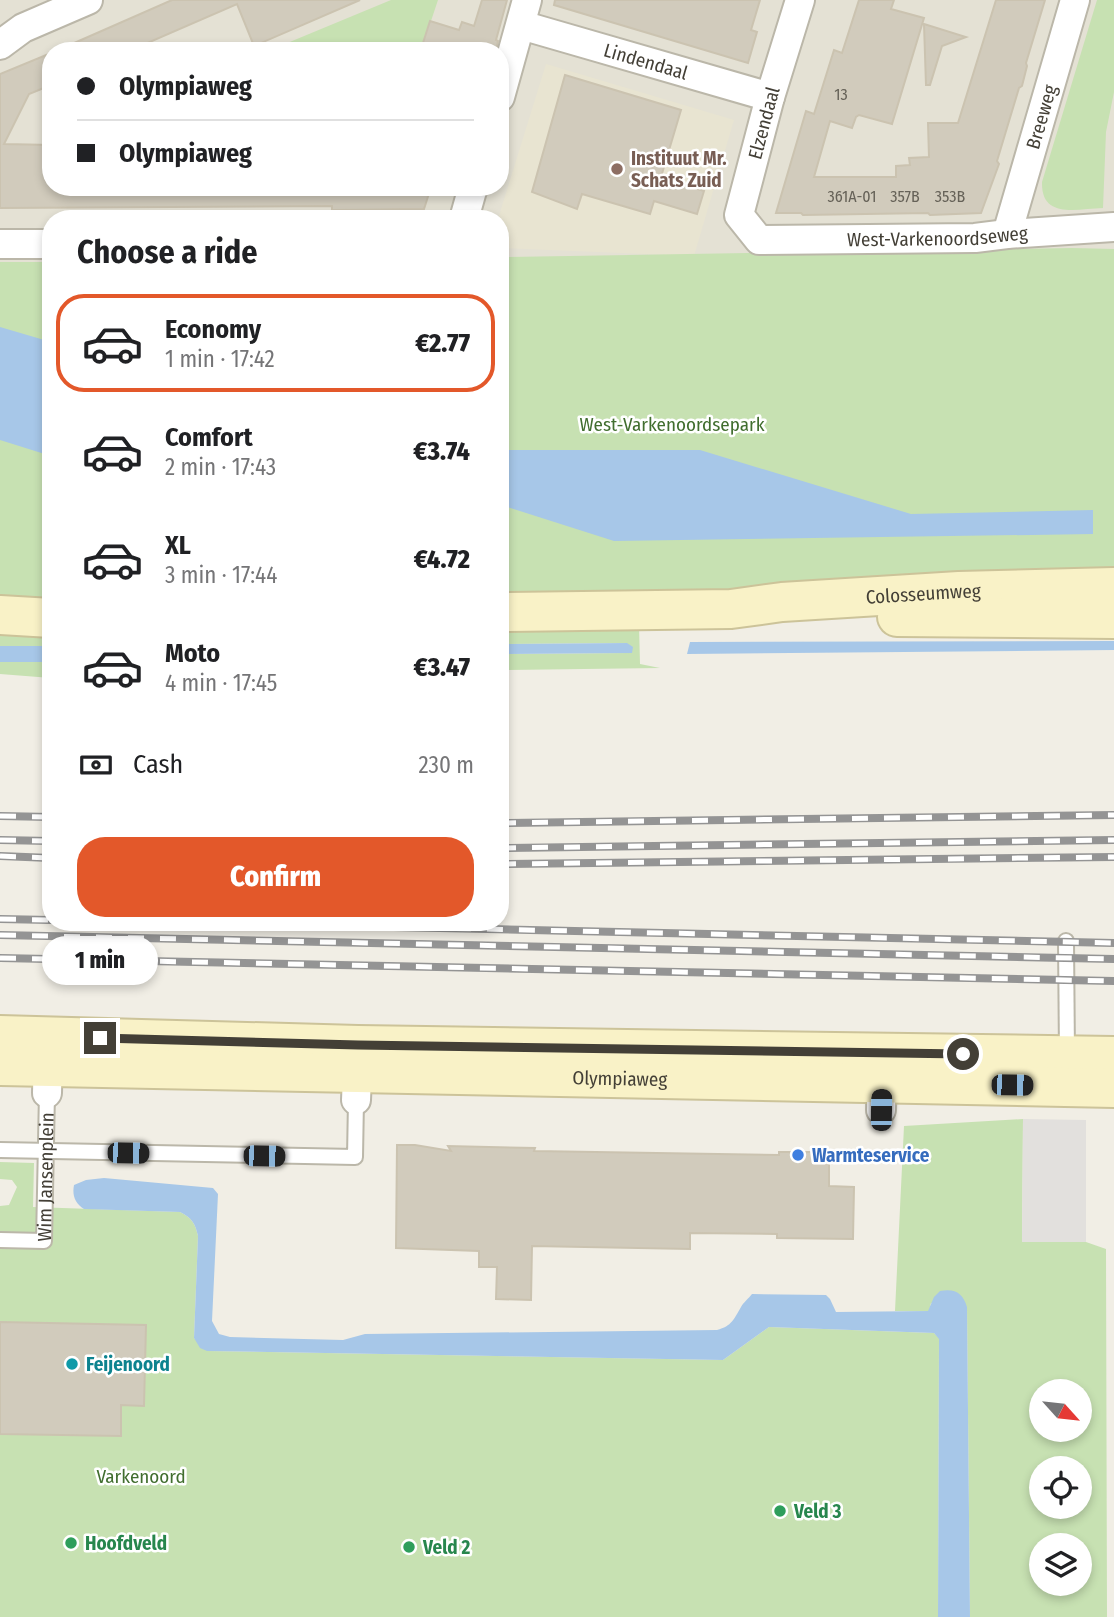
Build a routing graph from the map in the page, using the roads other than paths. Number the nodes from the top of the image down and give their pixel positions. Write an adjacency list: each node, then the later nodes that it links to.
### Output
1 (88, 0): 5 (street)
2 (800, 0): 7 (street, Elzendaal)
3 (1075, 0): 9 (street, Breeweg)
4 (524, 13): 6 (street); 7 (street, Lindendaal)
5 (0, 45)
6 (509, 66)
7 (771, 97): 10 (street, Elzendaal)
8 (1114, 227): 9 (street, West-Varkenoordseweg)
9 (1007, 234): 10 (street, West-Varkenoordseweg)
10 (760, 240)
11 (0, 244): 12 (street)
12 (42, 244)
13 (1114, 587): 14 (main road, Colosseumweg)
14 (731, 609): 15 (main road, Colosseumweg); 18 (main road, Colosseumweg)
15 (509, 612)
16 (0, 615): 17 (main road)
17 (42, 617)
18 (1114, 618)
19 (1066, 941): 21 (lane)
20 (0, 1035): 24 (main road, Olympiaweg)
21 (1067, 1055): 22 (main road, Olympiaweg); 26 (main road, Olympiaweg)
22 (1114, 1056)
23 (0, 1066): 24 (main road, Olympiaweg)
24 (48, 1066): 25 (main road, Olympiaweg); 29 (lane, Wim Jansenplein)
25 (357, 1072): 26 (main road, Olympiaweg); 29 (lane)
26 (882, 1082): 27 (main road, Olympiaweg)
27 (1114, 1088)
28 (0, 1150): 29 (lane)
29 (46, 1151): 30 (lane, Wim Jansenplein)
30 (0, 1240)

